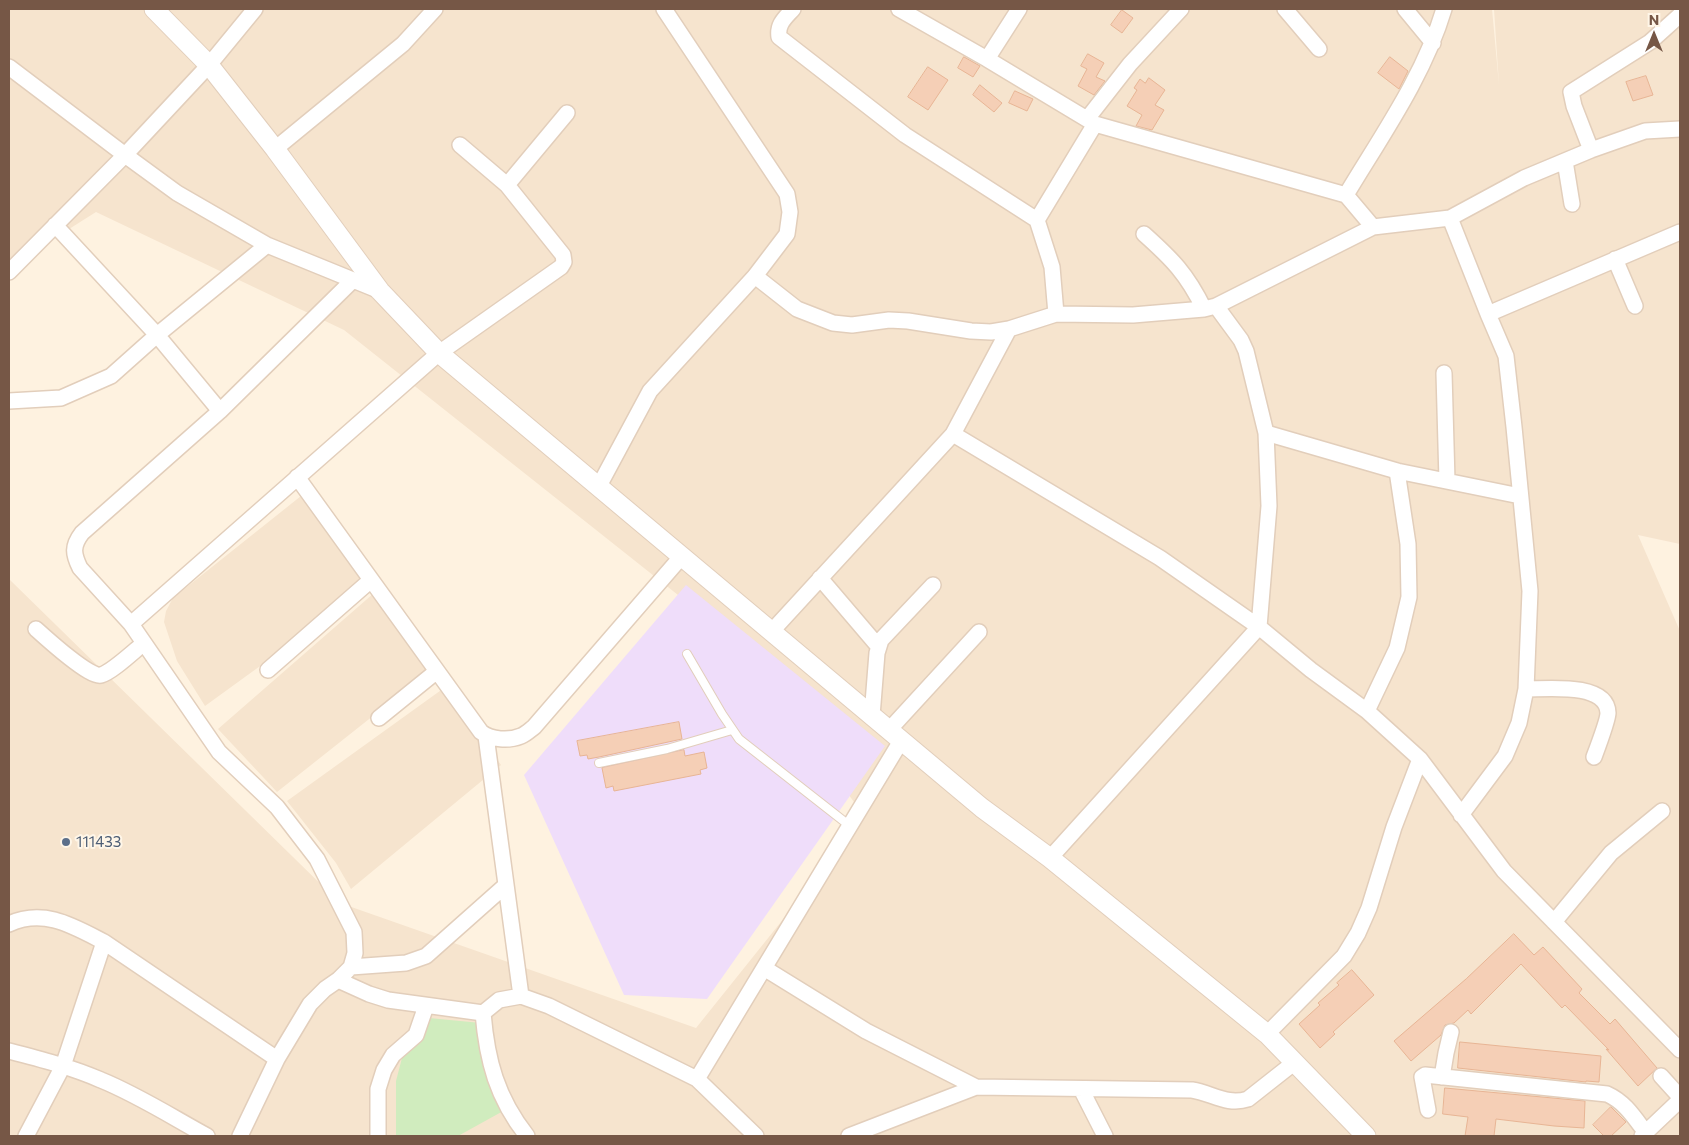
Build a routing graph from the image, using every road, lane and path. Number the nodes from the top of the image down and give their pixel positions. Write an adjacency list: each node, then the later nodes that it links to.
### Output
1 (154, 9): 16 (street)
2 (255, 9): 16 (street)
3 (435, 9): 22 (street)
4 (664, 9): 38 (street)
5 (794, 9): 30 (street)
6 (899, 9): 15 (street)
7 (1019, 9): 15 (street)
8 (1181, 9): 19 (street)
9 (1285, 9): 14 (street)
10 (1405, 9): 13 (street)
11 (1444, 9): 13 (street)
12 (1680, 15): 23 (street)
13 (1433, 43): 27 (street)
14 (1318, 49)
15 (987, 59): 19 (street)
16 (209, 65): 22 (street); 24 (street)
17 (9, 67): 24 (street)
18 (567, 113): 26 (street)
19 (1091, 121): 27 (street); 30 (street)
20 (1680, 129): 23 (street)
21 (460, 145): 26 (street)
22 (275, 149): 40 (street)
23 (1590, 150): 25 (street)
24 (125, 155): 31 (street); 35 (street)
25 (1565, 161): 28 (street); 29 (street)
26 (507, 185): 47 (street)
27 (1346, 195): 32 (street)
28 (1572, 204)
29 (1450, 218): 32 (street); 44 (street)
30 (1036, 220): 43 (street)
31 (56, 225): 37 (street); 46 (street)
32 (1373, 227): 42 (street)
33 (1680, 232): 36 (street)
34 (1144, 234): 42 (street)
35 (267, 245): 39 (street); 46 (street)
36 (1615, 259): 41 (street); 44 (street)
37 (9, 272)
38 (754, 276): 45 (street); 56 (street)
39 (352, 280): 40 (street); 50 (street)
40 (380, 291): 47 (street)
41 (1635, 306)
42 (1210, 308): 43 (street); 51 (street)
43 (1056, 314): 45 (street)
44 (1488, 314): 57 (street)
45 (1009, 329): 52 (street)
46 (158, 335): 49 (street); 50 (street)
47 (439, 353): 54 (street); 56 (street)
48 (1444, 373): 55 (street)
49 (9, 401)
50 (220, 411): 62 (street)
51 (1266, 433): 53 (street); 63 (street)
52 (953, 434): 59 (street); 63 (street)
53 (1398, 471): 55 (street); 73 (street)
54 (297, 477): 60 (street); 62 (street)
55 (1447, 481): 57 (street)
56 (599, 486): 58 (street)
57 (1520, 496): 72 (street)
58 (682, 556): 65 (street); 77 (street)
59 (820, 578): 65 (street); 68 (street)
60 (371, 580): 70 (street); 71 (street)
61 (933, 584): 68 (street)
62 (131, 624): 67 (street)
63 (1259, 627): 73 (street); 85 (street)
64 (36, 630): 67 (street)
65 (772, 631): 74 (street)
66 (979, 632): 78 (street)
67 (144, 643): 90 (street)
68 (878, 646): 74 (street)
69 (688, 654): 76 (lane)
70 (268, 670)
71 (437, 671): 75 (street); 77 (street)
72 (1526, 689): 79 (street); 83 (street)
73 (1368, 711): 80 (street)
74 (872, 716): 78 (street)
75 (379, 718)
76 (732, 730): 81 (lane); 84 (lane)
77 (486, 736): 86 (street)
78 (895, 736): 84 (street); 85 (street)
79 (1594, 757)
80 (1420, 758): 83 (street); 97 (street)
81 (599, 764)
82 (1662, 811): 87 (street)
83 (1461, 814): 87 (street)
84 (850, 826): 91 (street)
85 (1050, 858): 97 (street)
86 (506, 885): 90 (street); 93 (street)
87 (1554, 922): 98 (street)
88 (9, 924): 89 (street)
89 (104, 942): 100 (street); 102 (street)
90 (351, 967): 92 (street)
91 (764, 968): 105 (street); 106 (street)
92 (338, 980): 94 (street); 100 (street)
93 (521, 996): 95 (street); 105 (street)
94 (426, 1006): 95 (street); 114 (street)
95 (483, 1013): 115 (street)
96 (1451, 1032): 104 (street)
97 (1267, 1034): 101 (street)
98 (1680, 1050)
99 (9, 1051): 102 (street)
100 (277, 1059): 113 (street)
101 (1295, 1062): 107 (street); 119 (street)
102 (63, 1066): 111 (street); 112 (street)
103 (1661, 1076): 108 (street)
104 (1442, 1077): 109 (street); 110 (street)
105 (697, 1079): 116 (street)
106 (976, 1087): 107 (street); 117 (street)
107 (1081, 1089): 118 (street)
108 (1680, 1099): 110 (street)
109 (1428, 1110)
110 (1644, 1135)
111 (26, 1136)
112 (207, 1136)
113 (240, 1136)
114 (378, 1136)
115 (527, 1136)
116 (756, 1136)
117 (849, 1136)
118 (1105, 1136)
119 (1366, 1136)

